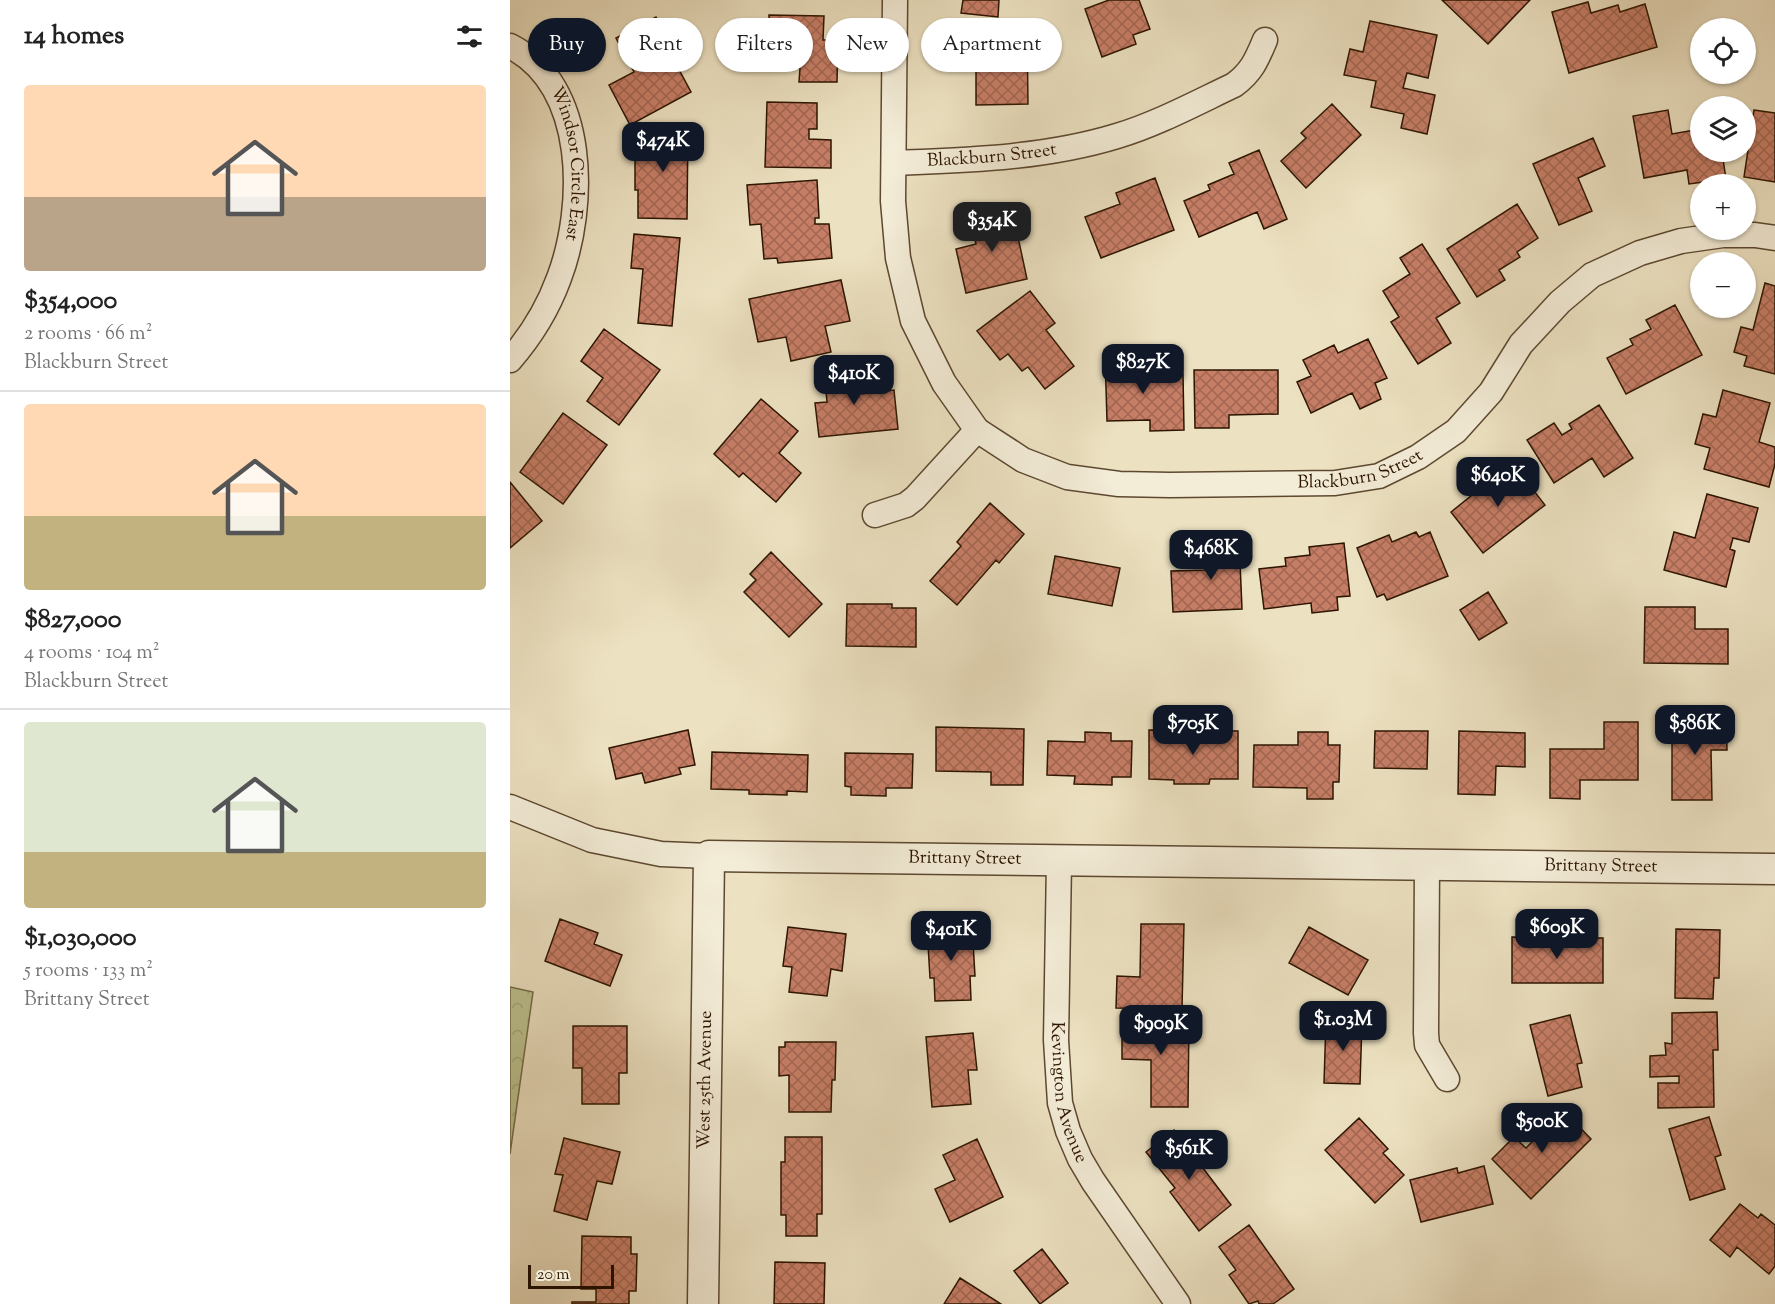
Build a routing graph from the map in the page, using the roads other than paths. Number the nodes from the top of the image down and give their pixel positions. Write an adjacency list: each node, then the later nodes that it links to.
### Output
1 (895, 0): 4 (street, Blackburn Street)
2 (1265, 40): 4 (street, Blackburn Street)
3 (510, 46): 6 (street, Windsor Circle East)
4 (894, 163): 7 (street, Blackburn Street)
5 (1775, 238): 7 (street, Blackburn Street)
6 (510, 360)
7 (977, 430): 8 (street)
8 (876, 515)
9 (510, 807): 10 (street, Brittany Street)
10 (709, 856): 11 (street, Brittany Street); 16 (street, West 25th Avenue)
11 (1059, 862): 12 (street, Brittany Street); 15 (street, Kevington Avenue)
12 (1427, 865): 13 (street, Brittany Street); 14 (street)
13 (1775, 869)
14 (1447, 1079)
15 (1169, 1301)
16 (703, 1304)

